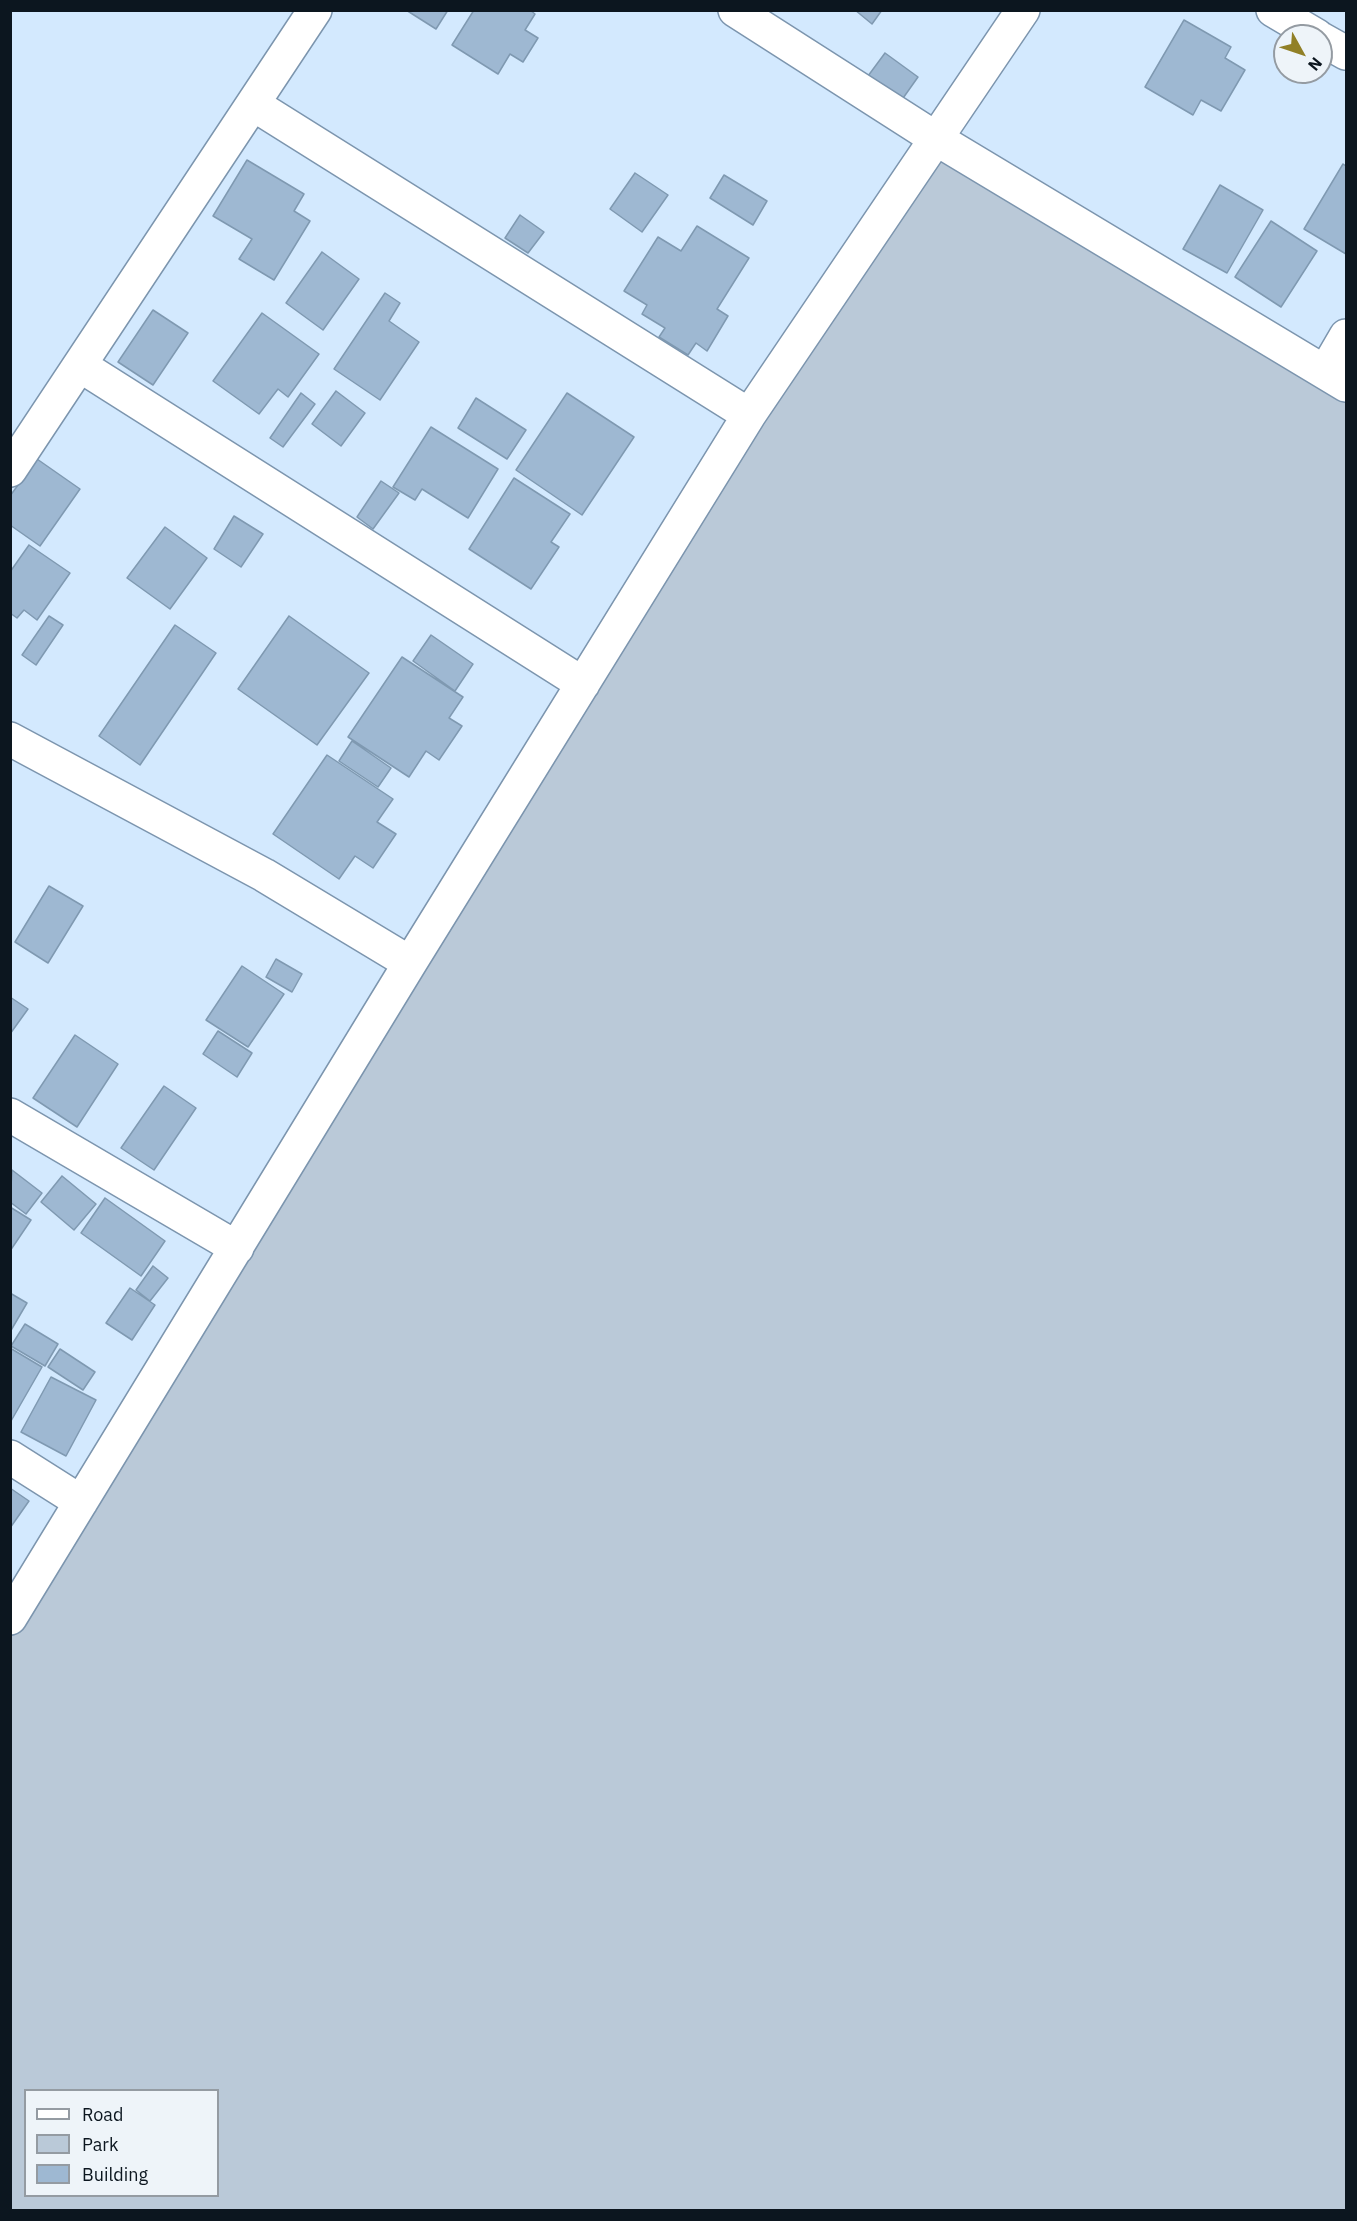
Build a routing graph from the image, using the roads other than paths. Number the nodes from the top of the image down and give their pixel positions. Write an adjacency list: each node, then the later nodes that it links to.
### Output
1 (315, 10): 8 (street)
2 (735, 10): 9 (street)
3 (1023, 10): 9 (street)
4 (1273, 10): 5 (street)
5 (1297, 24)
6 (1333, 45): 7 (street)
7 (1347, 53)
8 (253, 104): 11 (street); 13 (street)
9 (935, 138): 12 (street); 13 (street)
10 (1347, 336): 12 (street)
11 (81, 366): 14 (street); 15 (street)
12 (1336, 378)
13 (749, 415): 15 (street)
14 (10, 470)
15 (583, 684): 17 (street)
16 (10, 739): 17 (street)
17 (410, 963): 19 (street)
18 (10, 1115): 19 (street)
19 (237, 1248): 21 (street)
20 (10, 1457): 21 (street)
21 (81, 1502): 22 (street)
22 (10, 1618)

